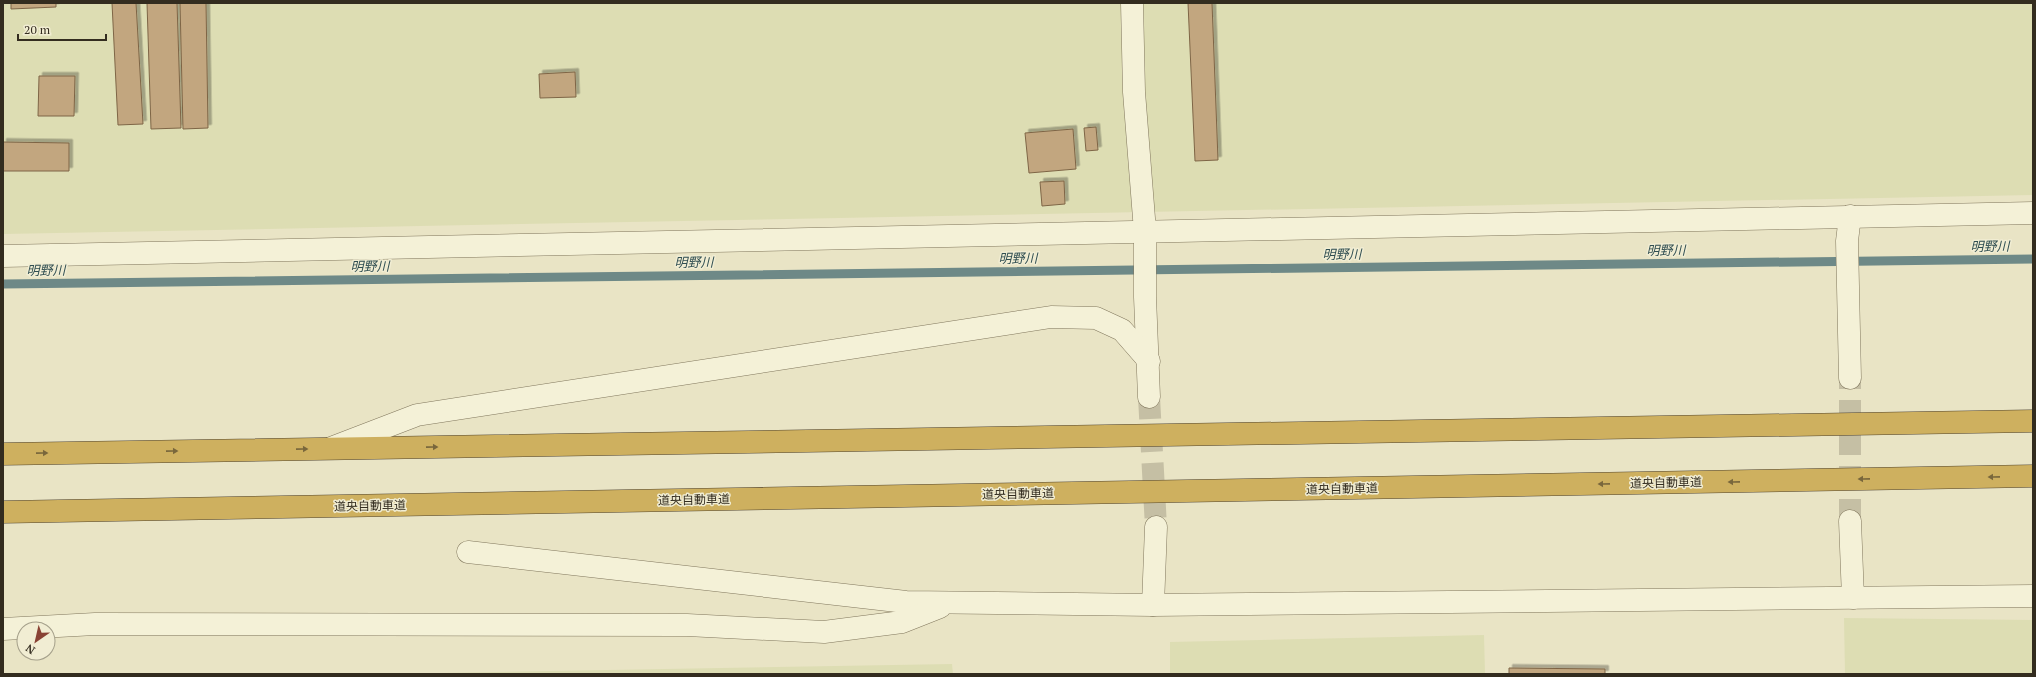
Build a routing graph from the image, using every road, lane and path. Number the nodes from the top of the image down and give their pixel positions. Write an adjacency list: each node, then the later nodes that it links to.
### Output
1 (1132, 3): 4 (street)
2 (2033, 213): 3 (street)
3 (1850, 216): 4 (street); 7 (street)
4 (1145, 230): 5 (street); 6 (street)
5 (3, 256)
6 (1149, 361): 8 (street); 10 (street)
7 (1850, 378)
8 (1149, 398)
9 (2033, 421): 10 (highway, one-way to 9)
10 (330, 448): 11 (highway, one-way to 10)
11 (3, 454)
12 (2033, 476): 13 (highway, 道央自動車道, one-way to 13)
13 (3, 512)
14 (1850, 521): 18 (street)
15 (1156, 527): 20 (street)
16 (468, 552): 19 (street)
17 (2033, 596): 18 (street)
18 (1853, 598): 20 (street)
19 (952, 603): 20 (street); 21 (street)
20 (1153, 605)
21 (3, 629)

